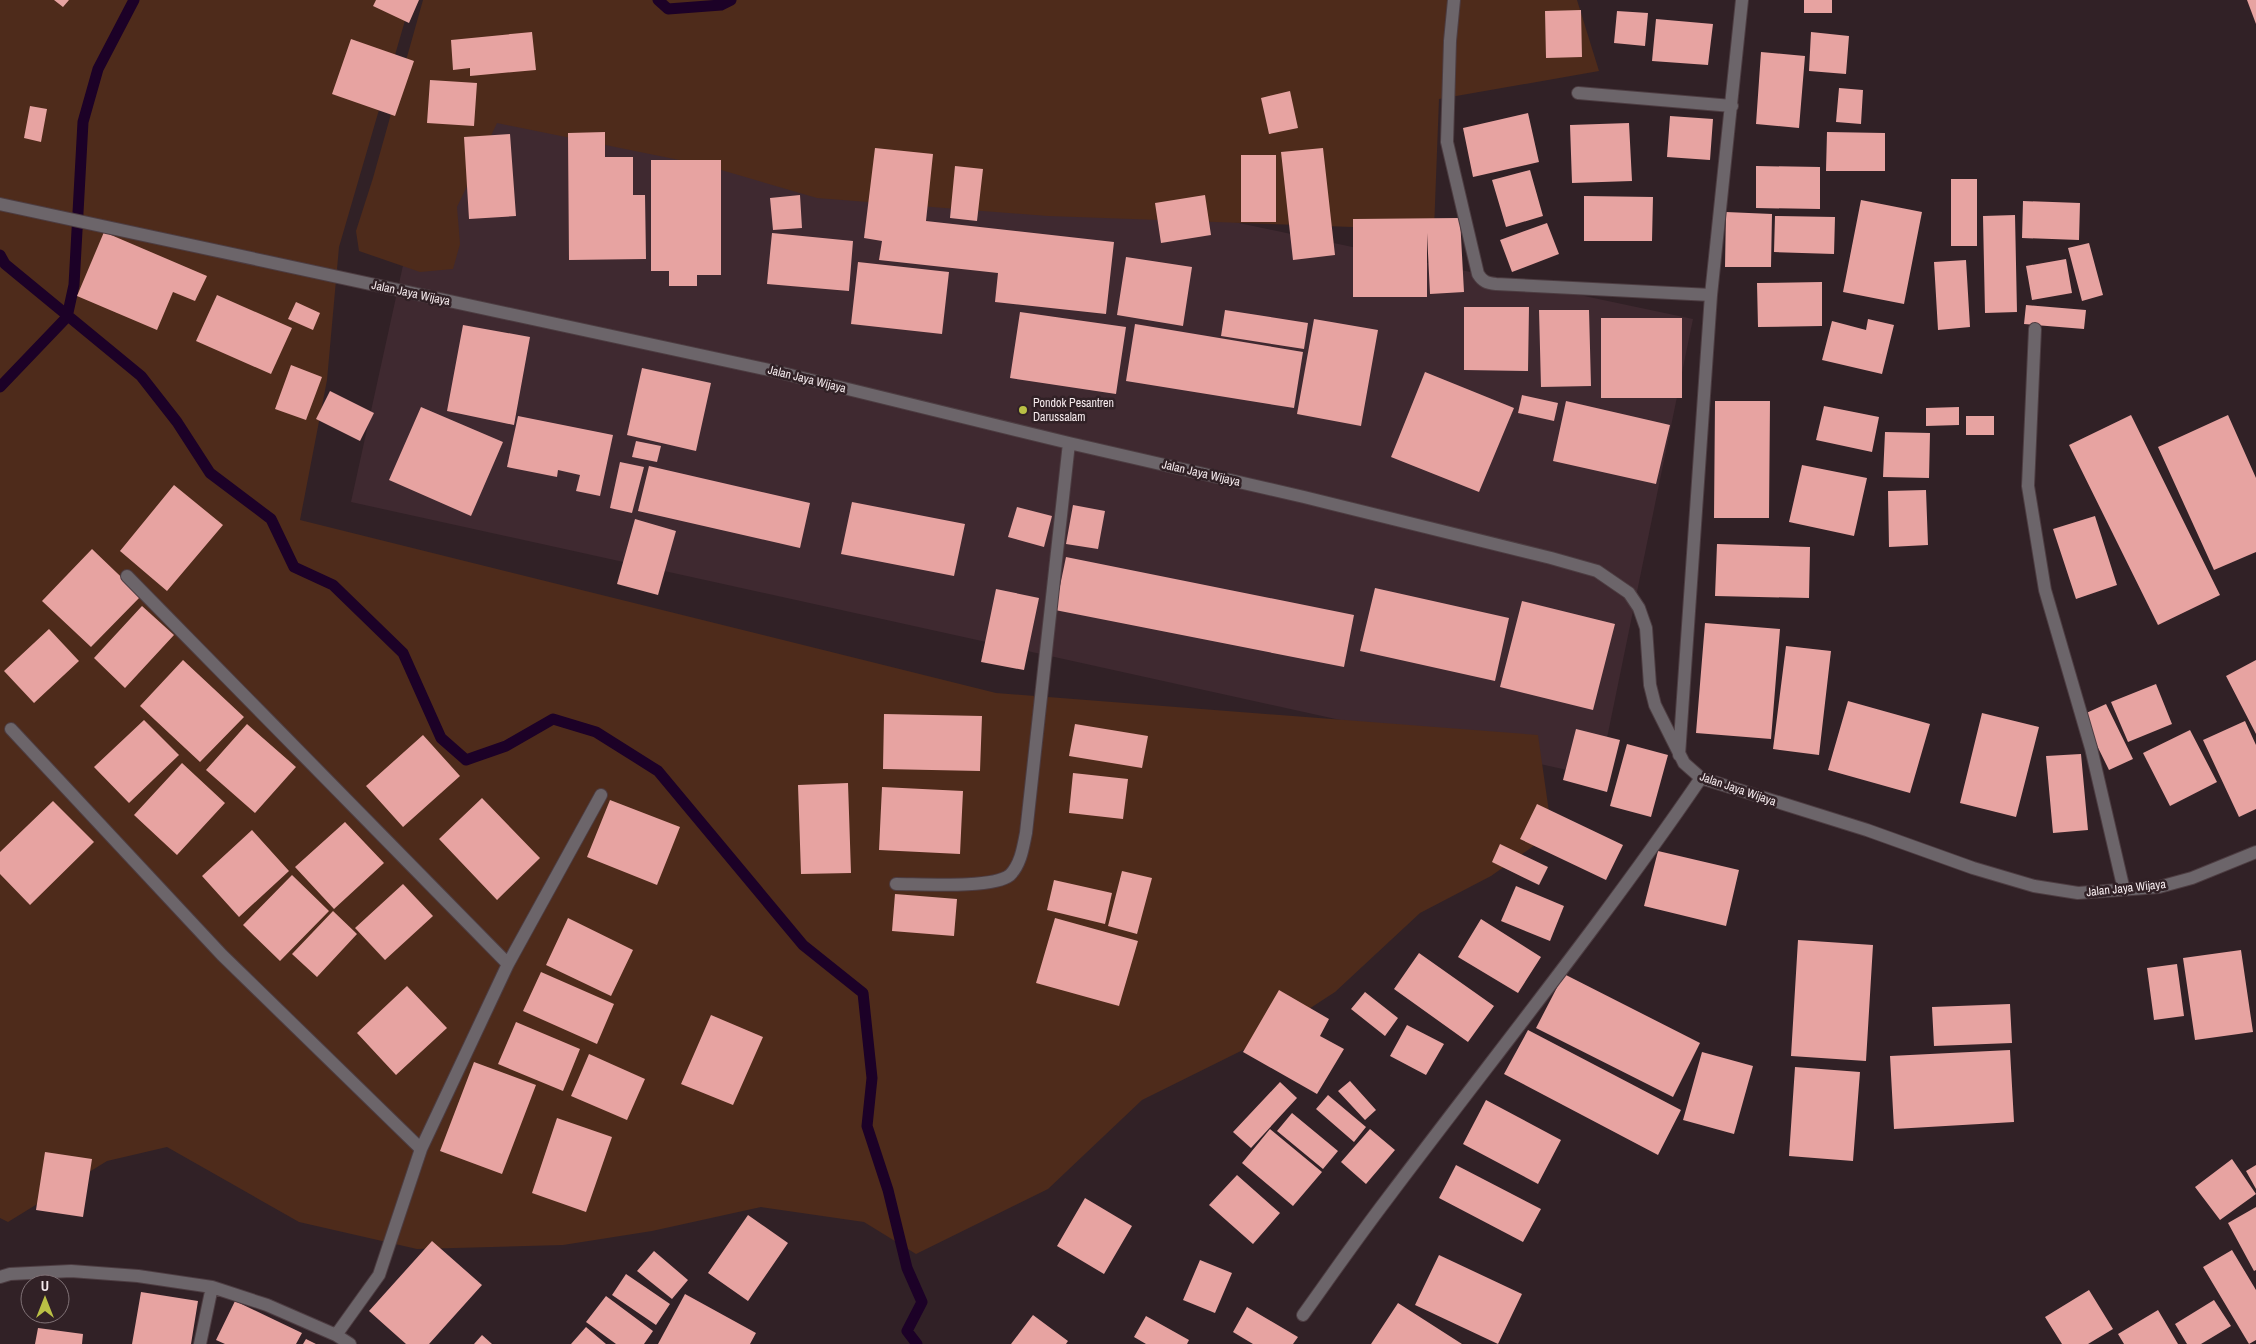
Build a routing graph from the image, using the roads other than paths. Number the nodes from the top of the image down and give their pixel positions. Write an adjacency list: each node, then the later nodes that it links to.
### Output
1 (1454, 0): 6 (street)
2 (1742, 0): 4 (street)
3 (1578, 93): 4 (street)
4 (1732, 106): 6 (street)
5 (0, 204): 8 (street, Jalan Jaya Wijaya)
6 (1712, 295): 11 (street)
7 (2035, 329): 16 (street)
8 (1069, 444): 11 (street, Jalan Jaya Wijaya); 15 (street)
9 (127, 576): 17 (street)
10 (11, 729): 18 (street)
11 (1679, 755): 12 (street, Jalan Jaya Wijaya)
12 (1701, 778): 16 (street, Jalan Jaya Wijaya); 21 (street)
13 (601, 796): 17 (street)
14 (2256, 852): 16 (street, Jalan Jaya Wijaya)
15 (896, 884)
16 (2124, 890)
17 (508, 964): 18 (street)
18 (421, 1149): 22 (street)
19 (0, 1277): 20 (street)
20 (212, 1287): 22 (street); 23 (street)
21 (1303, 1315)
22 (336, 1335): 24 (street)
23 (200, 1344)
24 (350, 1344)

